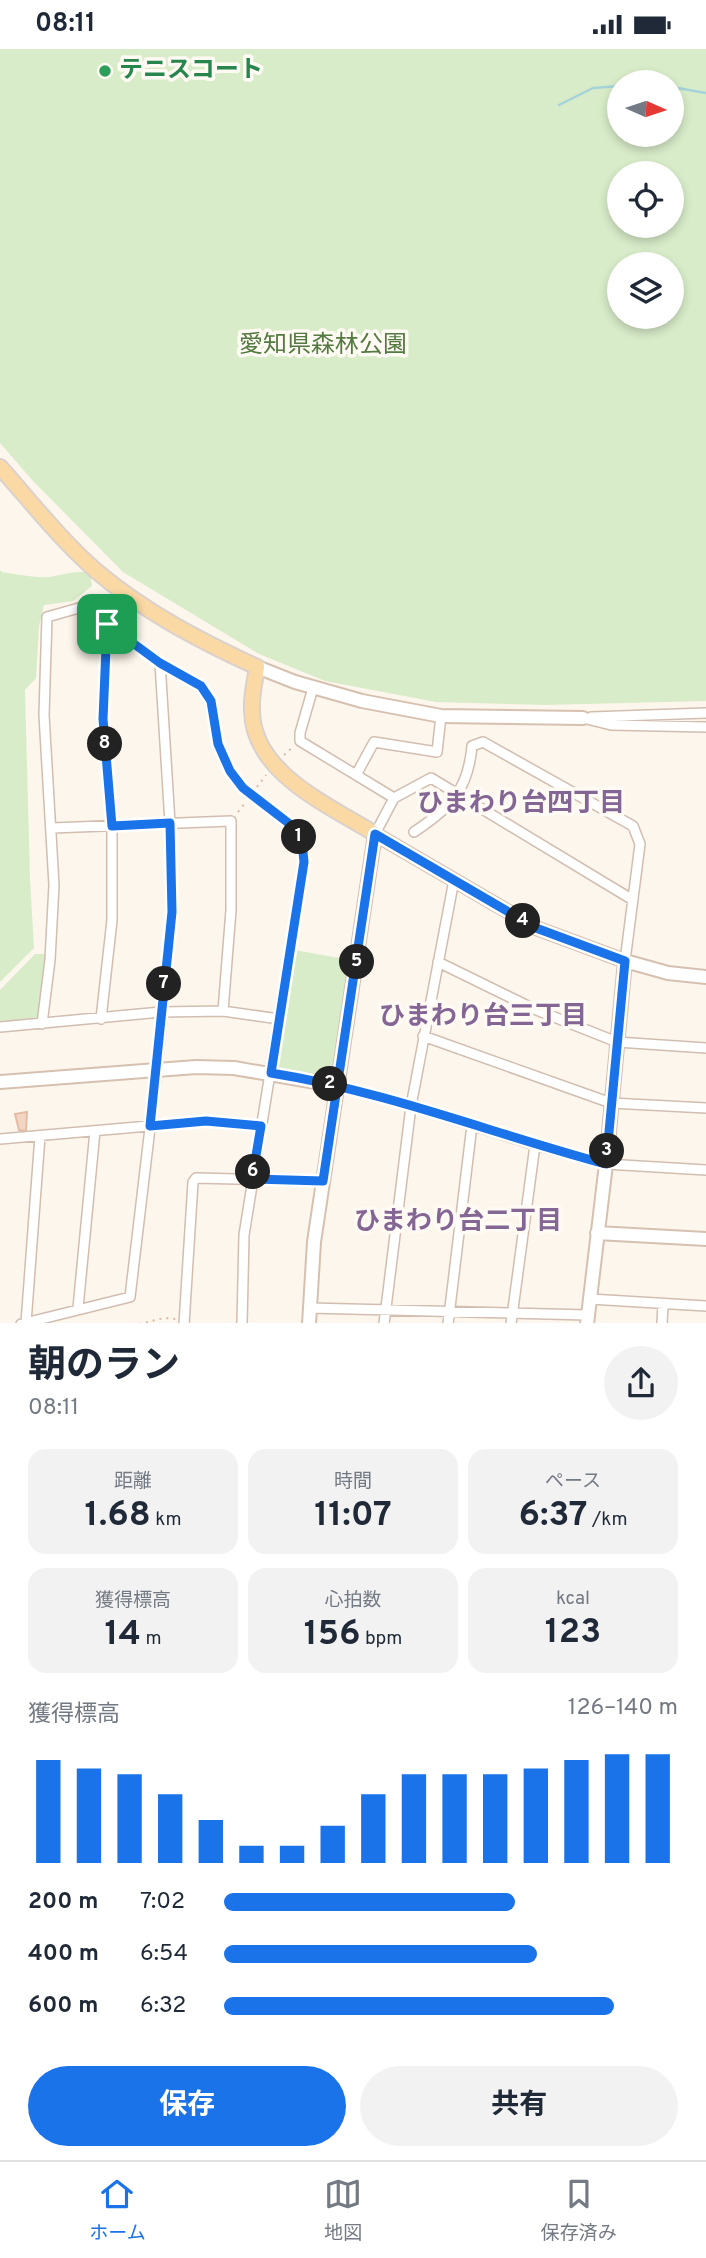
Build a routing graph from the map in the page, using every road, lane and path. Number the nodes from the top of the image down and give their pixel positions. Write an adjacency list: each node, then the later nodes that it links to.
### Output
1 (0, 467): 4 (main road)
2 (107, 624): 3 (street); 16 (street); 17 (street)
3 (160, 663): 15 (street); 28 (street)
4 (257, 667): 5 (street); 11 (main road)
5 (313, 688): 7 (street); 10 (street)
6 (706, 713): 8 (street)
7 (441, 716): 8 (street); 12 (street)
8 (583, 718): 9 (street)
9 (706, 727)
10 (300, 741): 11 (path); 12 (street)
11 (274, 765): 19 (main road)
12 (356, 775): 14 (street)
13 (459, 795): 14 (street); 18 (street); 21 (street); 21 (street)
14 (394, 798): 19 (street)
15 (170, 823): 16 (street); 25 (street); 26 (street)
16 (112, 826): 17 (street); 27 (street)
17 (52, 828): 29 (street)
18 (414, 832)
19 (375, 834): 20 (street); 37 (street)
20 (454, 880): 22 (street); 23 (street)
21 (634, 900): 22 (street)
22 (625, 961): 24 (street); 32 (street)
23 (438, 963): 31 (street); 32 (street)
24 (706, 977)
25 (223, 1011): 26 (street); 28 (street)
26 (161, 1012): 27 (street); 34 (street)
27 (101, 1019): 29 (street)
28 (279, 1019): 35 (street)
29 (42, 1024): 30 (street)
30 (0, 1027)
31 (423, 1036): 38 (street); 39 (street)
32 (617, 1042): 33 (street); 38 (street)
33 (706, 1048)
34 (157, 1069): 35 (street); 36 (street); 42 (street)
35 (271, 1073): 37 (street); 43 (street)
36 (0, 1082)
37 (339, 1086): 39 (street); 51 (street)
38 (611, 1103): 40 (street); 48 (street)
39 (411, 1106): 41 (street); 59 (street)
40 (706, 1108)
41 (472, 1125): 47 (street); 60 (street)
42 (150, 1126): 43 (street); 44 (street); 57 (street)
43 (261, 1126): 50 (street)
44 (95, 1131): 45 (street); 57 (street)
45 (40, 1136): 46 (street); 64 (street)
46 (0, 1139)
47 (534, 1145): 48 (street); 61 (street)
48 (606, 1164): 49 (street); 52 (street)
49 (706, 1170)
50 (252, 1179): 51 (street); 63 (street); 66 (street)
51 (323, 1181): 58 (street)
52 (597, 1233): 53 (street); 54 (street)
53 (706, 1238)
54 (590, 1299): 55 (street); 62 (street)
55 (663, 1304): 56 (street); 70 (street)
56 (706, 1306)
57 (78, 1308): 64 (street)
58 (309, 1308): 59 (street); 67 (street)
59 (384, 1311): 60 (street); 68 (street)
60 (448, 1313): 61 (street); 69 (street)
61 (511, 1319): 62 (street)
62 (587, 1319)
63 (184, 1321): 65 (path)
64 (23, 1323)
65 (143, 1323)
66 (242, 1323)
67 (309, 1323)
68 (384, 1323)
69 (448, 1323)
70 (662, 1323)

